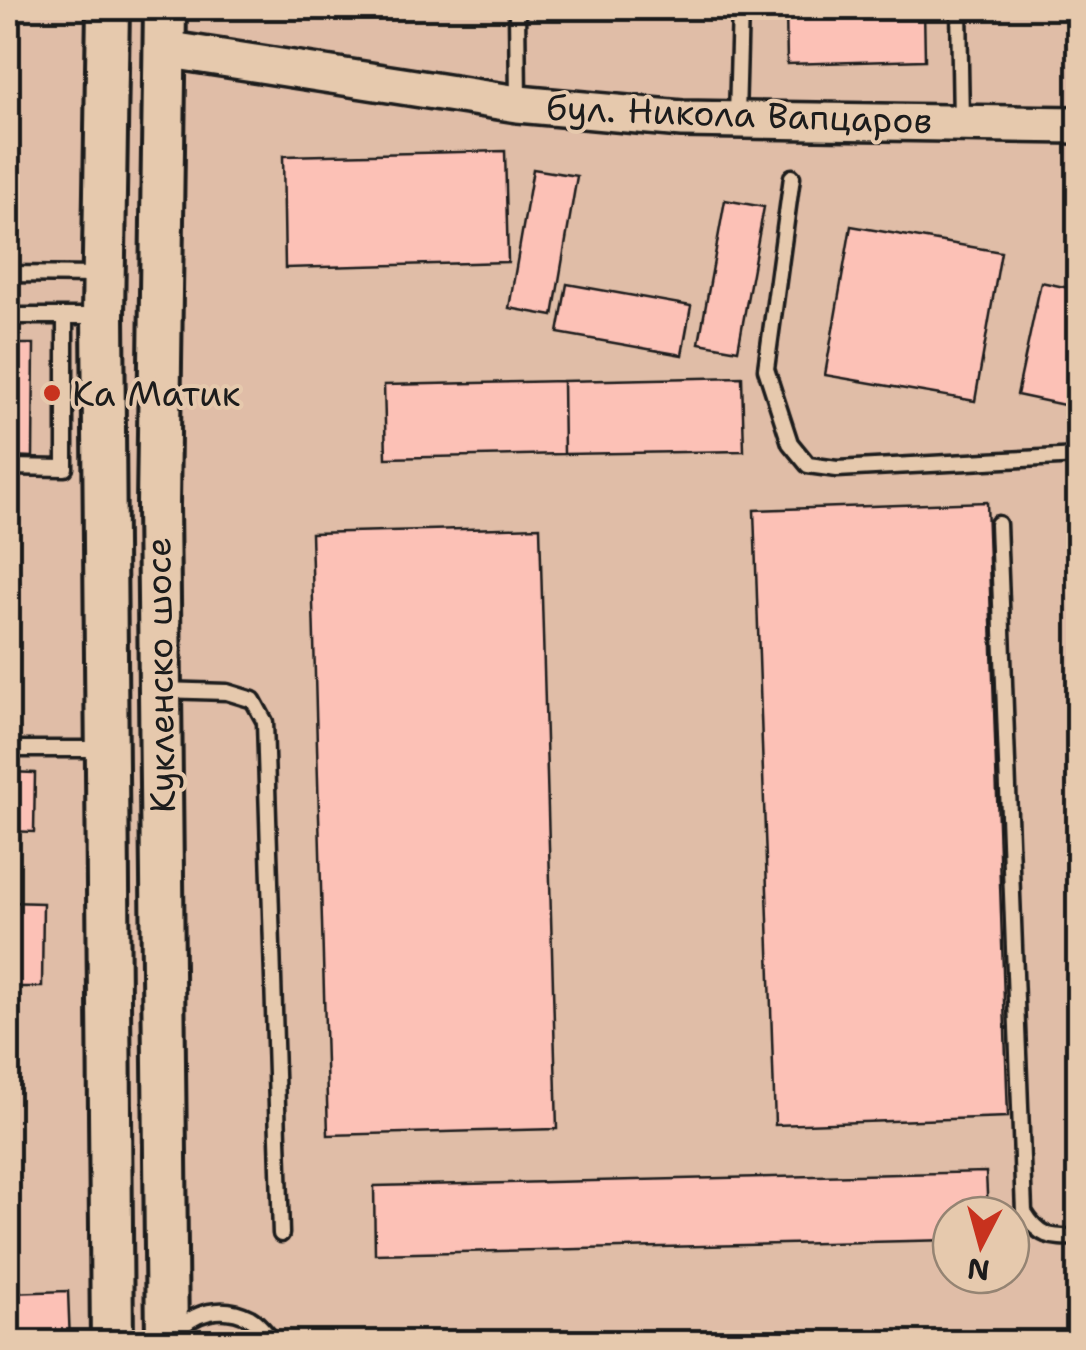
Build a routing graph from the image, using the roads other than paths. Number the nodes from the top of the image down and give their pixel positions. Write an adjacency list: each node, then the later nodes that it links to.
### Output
1 (108, 8): 13 (main road, Кукленско шосе)
2 (165, 8): 6 (main road, Кукленско шосе)
3 (517, 8): 7 (lane)
4 (740, 8): 8 (lane)
5 (959, 8): 9 (lane)
6 (164, 49): 7 (street, бул. Никола Вапцаров); 19 (main road, Кукленско шосе)
7 (518, 104): 8 (street, бул. Никола Вапцаров)
8 (737, 119): 9 (street, бул. Никола Вапцаров)
9 (961, 123): 10 (street, бул. Никола Вапцаров)
10 (1078, 125)
11 (792, 177): 16 (lane)
12 (8, 274): 13 (lane)
13 (104, 275): 15 (main road, Кукленско шосе)
14 (8, 316): 15 (lane)
15 (84, 316): 17 (lane); 21 (main road, Кукленско шосе)
16 (1078, 456)
17 (8, 468)
18 (998, 524): 23 (lane)
19 (160, 690): 22 (lane); 25 (main road, Кукленско шосе)
20 (8, 749): 21 (lane)
21 (108, 749): 24 (main road, Кукленско шосе)
22 (282, 1234)
23 (1078, 1237)
24 (112, 1342)
25 (168, 1342): 26 (lane)
26 (274, 1342)

